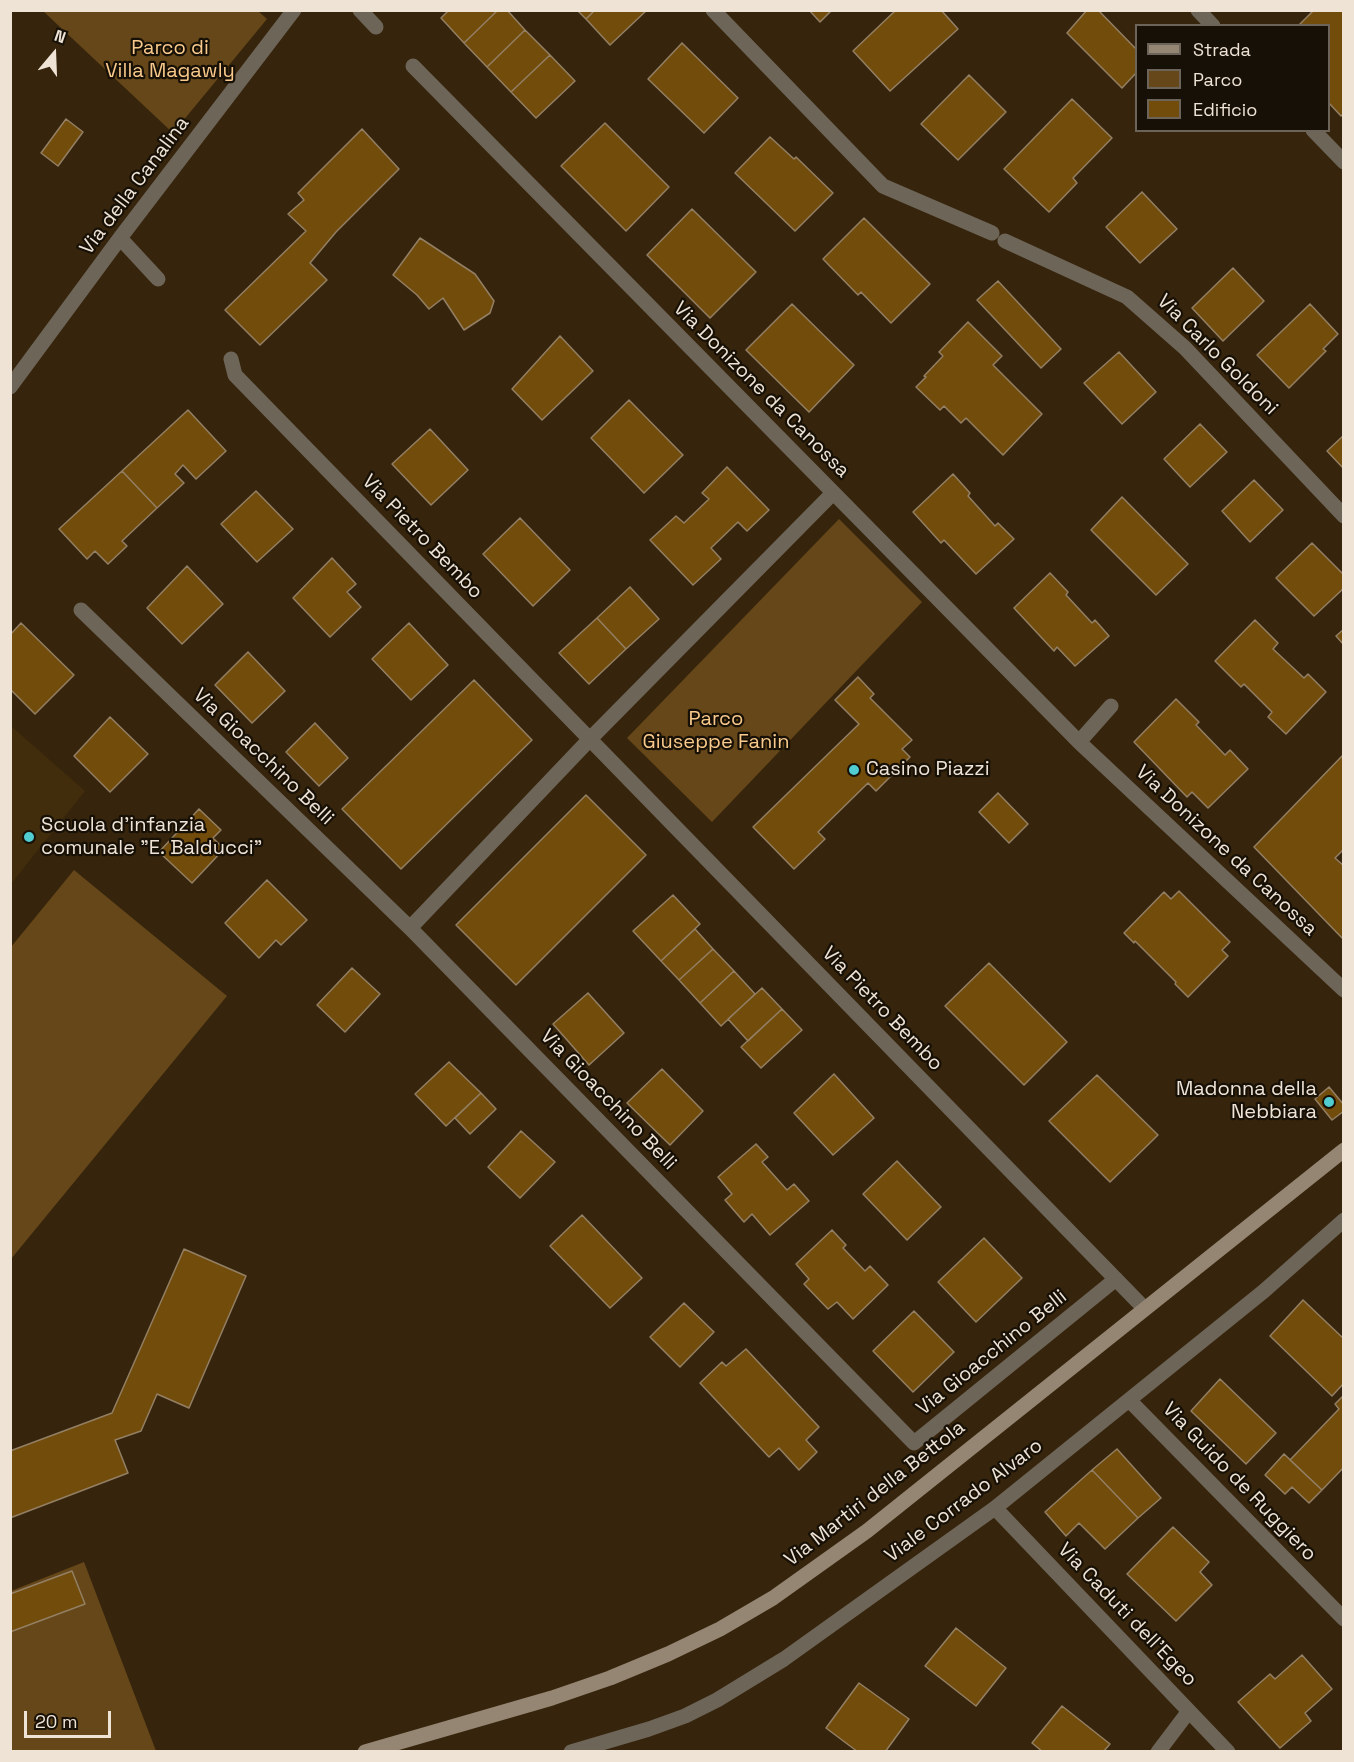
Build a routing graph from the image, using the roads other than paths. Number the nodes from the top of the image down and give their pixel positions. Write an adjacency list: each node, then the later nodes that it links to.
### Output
1 (294, 10): 10 (street, Via della Canalina)
2 (360, 10): 6 (street)
3 (712, 10): 15 (street, Via Carlo Goldoni)
4 (1198, 10): 5 (street)
5 (1211, 24)
6 (376, 27)
7 (413, 66): 14 (street, Via Donizone da Canossa)
8 (1315, 132): 9 (street)
9 (1344, 162)
10 (120, 238): 11 (street); 13 (street, Via della Canalina)
11 (158, 279)
12 (231, 359): 18 (street, Via Pietro Bembo)
13 (10, 387)
14 (833, 493): 18 (street); 19 (street, Via Donizone da Canossa)
15 (1344, 516)
16 (81, 609): 20 (street, Via Gioacchino Belli)
17 (1111, 706): 19 (street)
18 (590, 739): 20 (street); 24 (street, Via Pietro Bembo)
19 (1079, 742): 21 (street, Via Donizone da Canossa)
20 (410, 928): 24 (street, Via Gioacchino Belli)
21 (1344, 990)
22 (1344, 1150): 25 (main road, Via Martiri della Bettola)
23 (1344, 1220): 26 (street, Viale Corrado Alvaro)
24 (1116, 1279): 25 (street, Via Pietro Bembo)
25 (1144, 1308): 30 (main road, Via Martiri della Bettola)
26 (1129, 1400): 27 (street, Viale Corrado Alvaro); 28 (street, Via Guido de Ruggiero)
27 (995, 1508): 29 (street, Via Caduti dell'Egeo); 31 (street, Viale Corrado Alvaro)
28 (1344, 1619)
29 (1189, 1711): 32 (street); 33 (street, Via Caduti dell'Egeo)
30 (365, 1752)
31 (571, 1752)
32 (1158, 1752)
33 (1228, 1752)

